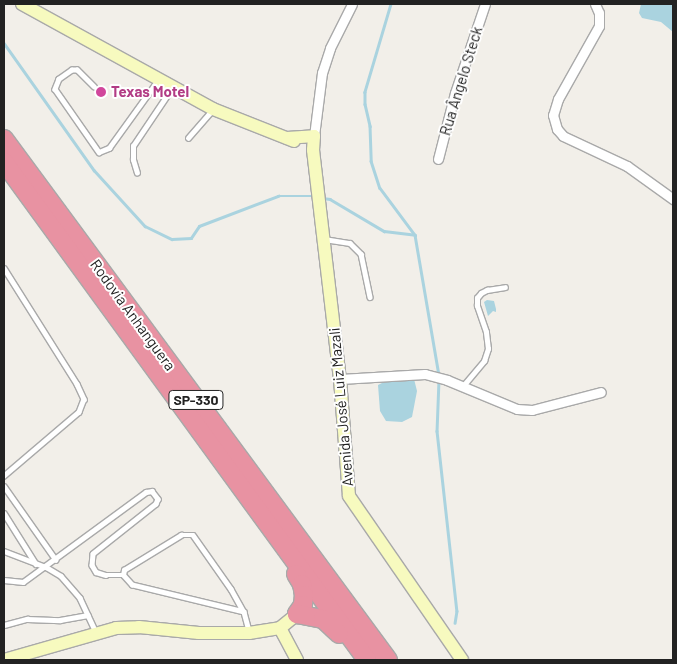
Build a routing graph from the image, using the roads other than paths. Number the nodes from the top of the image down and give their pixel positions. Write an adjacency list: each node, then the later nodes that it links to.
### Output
1 (22, 4): 5 (main road)
2 (352, 4): 9 (street)
3 (485, 4): 14 (street, Rua Ângelo Steck)
4 (595, 4): 17 (street)
5 (158, 79): 6 (lane); 7 (main road)
6 (94, 87)
7 (173, 87): 8 (main road); 16 (lane)
8 (213, 109): 10 (lane); 11 (main road)
9 (314, 136): 11 (main road); 13 (main road, Avenida José Luiz Mazali)
10 (188, 138)
11 (287, 138): 13 (main road)
12 (4, 139): 46 (highway, Rodovia Anhanguera / SP-330)
13 (313, 150): 18 (main road, Avenida José Luiz Mazali)
14 (438, 159)
15 (4, 162): 28 (highway, Rodovia Anhanguera / SP-330)
16 (137, 173)
17 (673, 199)
18 (323, 239): 21 (lane); 22 (main road, Avenida José Luiz Mazali)
19 (4, 268): 25 (lane)
20 (505, 287): 23 (lane)
21 (370, 297)
22 (340, 379): 23 (street); 47 (main road, Avenida José Luiz Mazali)
23 (462, 387): 24 (street)
24 (601, 392)
25 (4, 476)
26 (4, 486): 30 (lane)
27 (4, 513): 31 (lane)
28 (268, 526): 36 (highway); 45 (highway, Rodovia Anhanguera / SP-330)
29 (4, 551): 31 (lane)
30 (56, 560): 32 (lane); 33 (lane)
31 (36, 564): 32 (lane)
32 (46, 567): 34 (lane); 37 (lane)
33 (123, 575): 35 (lane); 35 (lane)
34 (4, 580)
35 (244, 612): 40 (lane)
36 (297, 614): 39 (main road); 44 (highway)
37 (88, 615): 38 (lane); 41 (lane)
38 (4, 625)
39 (280, 628): 40 (main road); 43 (main road)
40 (249, 633): 41 (main road)
41 (96, 634): 42 (main road)
42 (4, 660)
43 (297, 660)
44 (362, 660)
45 (367, 660)
46 (388, 660)
47 (462, 660)

